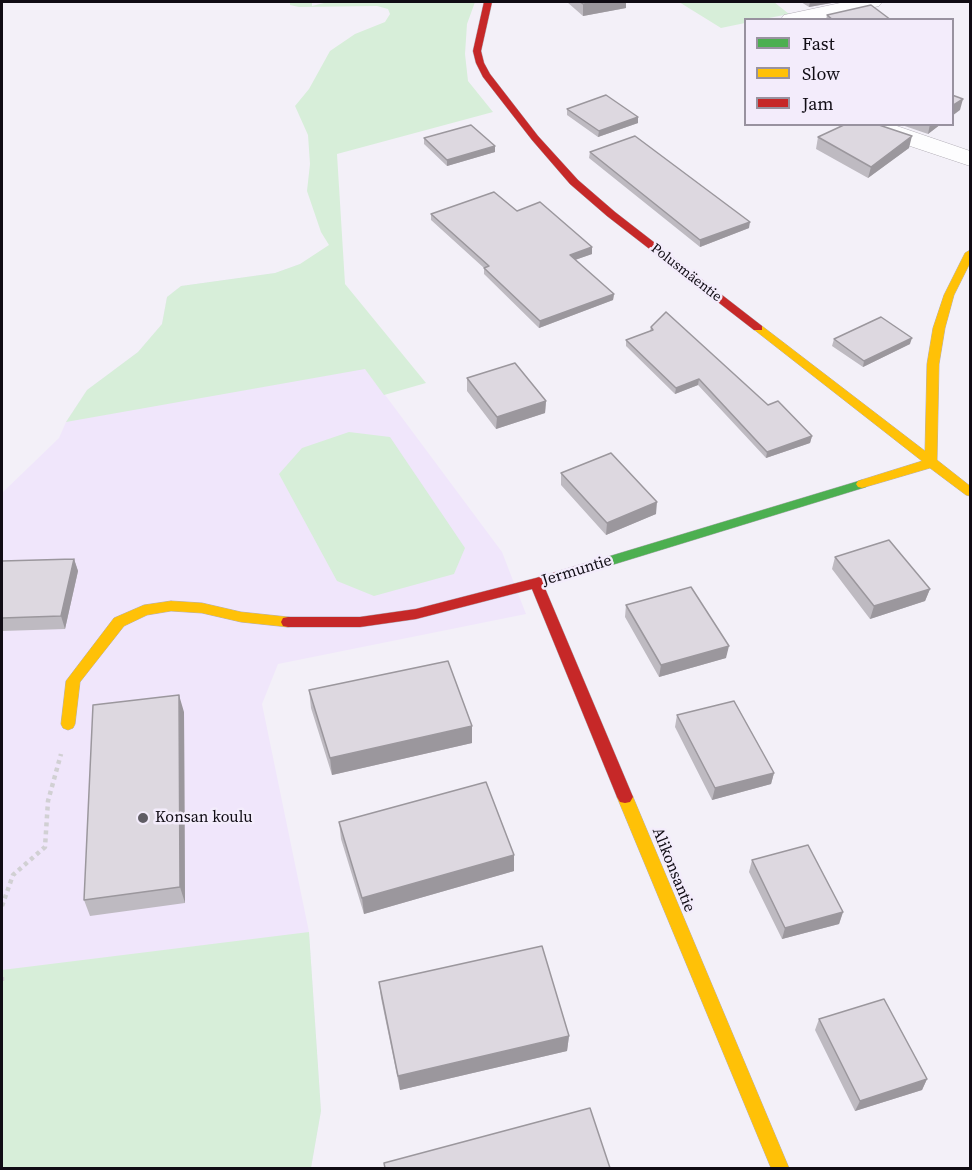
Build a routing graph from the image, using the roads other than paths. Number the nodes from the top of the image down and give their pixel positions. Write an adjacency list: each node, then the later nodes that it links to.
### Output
1 (488, 2): 7 (street, Polusmäentie)
2 (872, 2): 3 (street)
3 (796, 18)
4 (873, 126): 5 (street)
5 (970, 159)
6 (970, 253): 7 (street)
7 (931, 463): 8 (street, Polusmäentie); 9 (street, Jermuntie)
8 (970, 492)
9 (536, 583): 10 (street, Jermuntie); 11 (street, Alikonsantie)
10 (68, 724)
11 (780, 1168)

